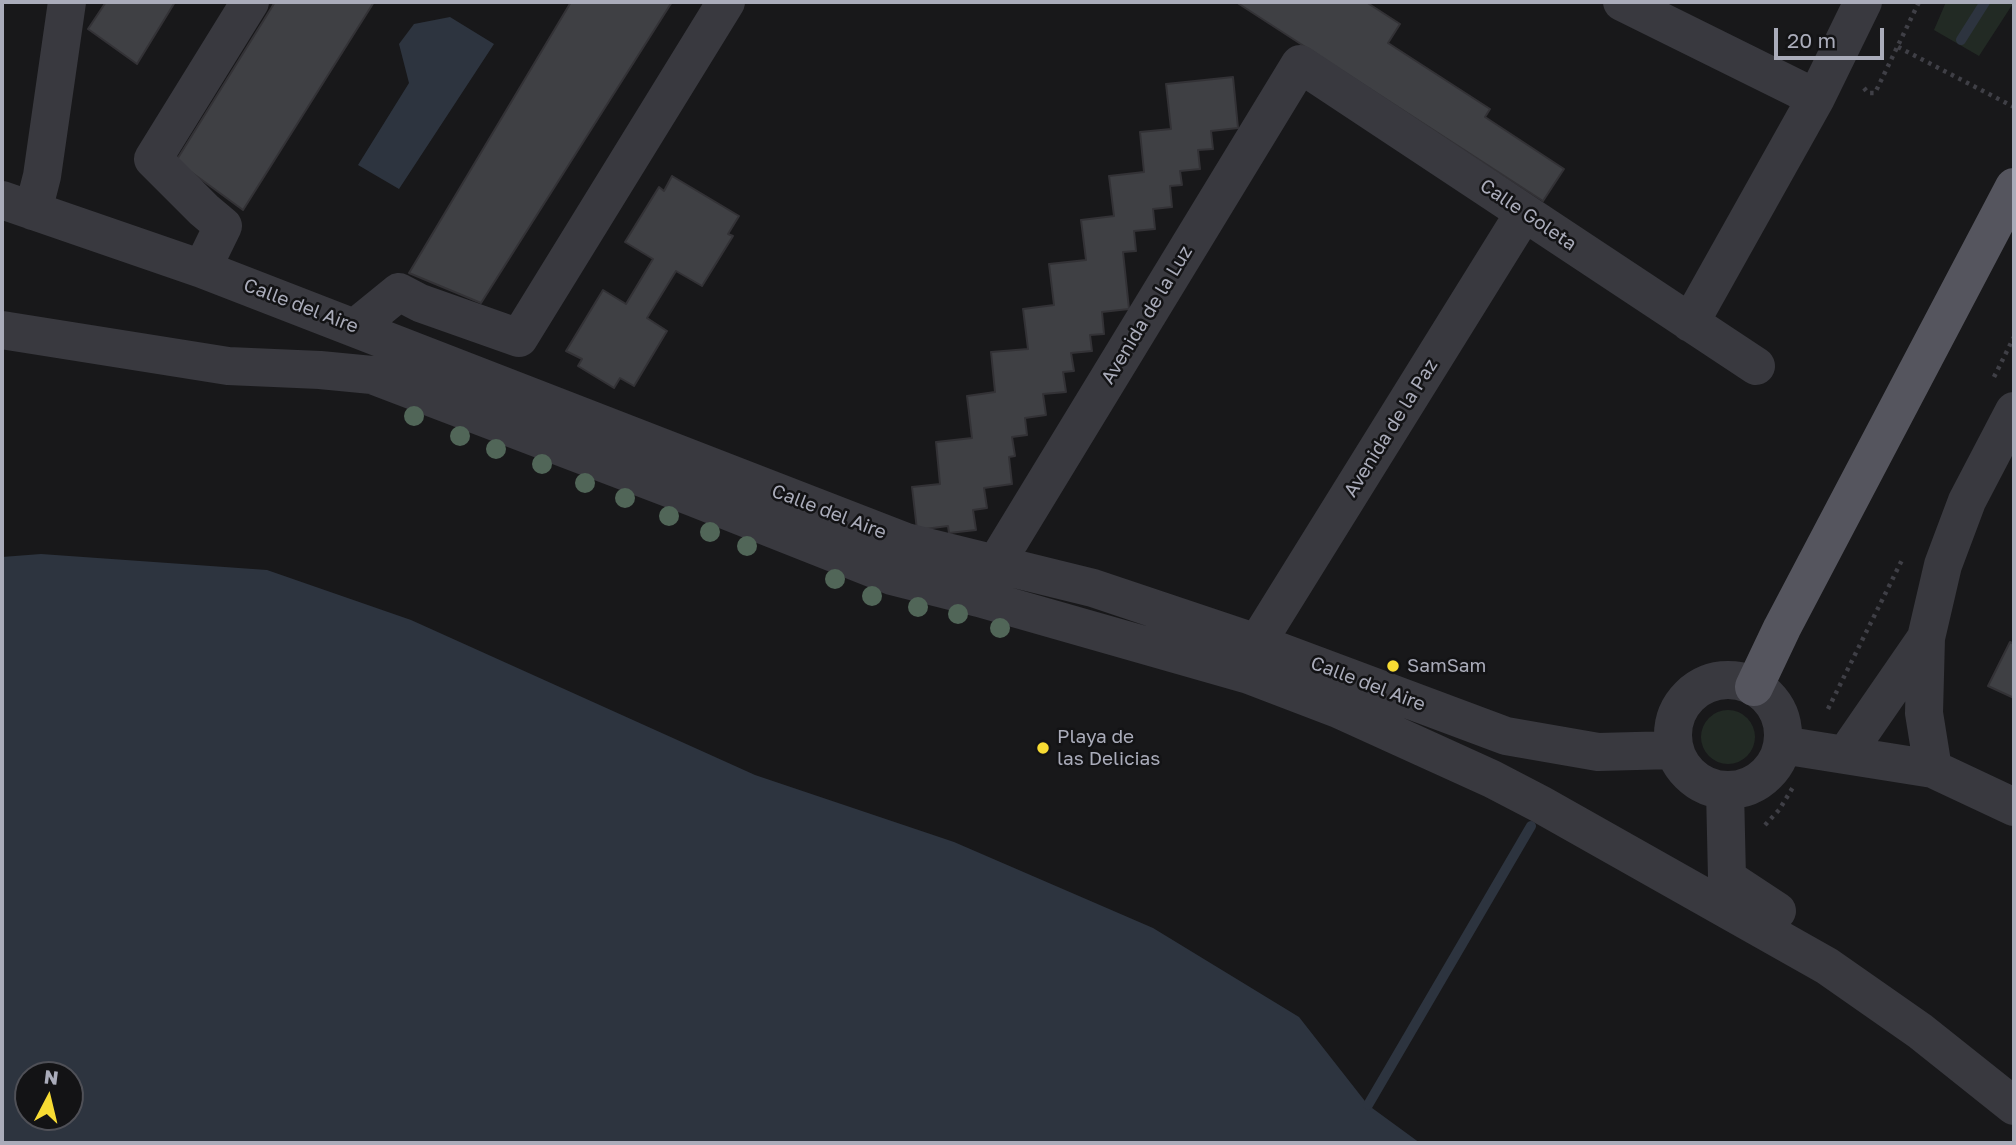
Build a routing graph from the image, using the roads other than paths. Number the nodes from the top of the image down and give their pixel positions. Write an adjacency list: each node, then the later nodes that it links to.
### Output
1 (250, 2): 11 (street)
2 (726, 2): 13 (street)
3 (1622, 2): 7 (street)
4 (1863, 2): 7 (street)
5 (71, 10): 9 (street)
6 (1300, 64): 10 (street, Calle Goleta); 17 (street, Avenida de la Luz)
7 (1816, 98): 12 (street)
8 (2014, 187): 20 (main road)
9 (17, 206): 11 (street, Calle del Aire)
10 (1524, 213): 12 (street, Calle Goleta); 19 (street, Avenida de la Paz)
11 (202, 268): 13 (street, Calle del Aire)
12 (1690, 323): 15 (street, Calle Goleta)
13 (356, 327): 17 (street, Calle del Aire)
14 (2, 330): 28 (street)
15 (1756, 366)
16 (2014, 411): 18 (street)
17 (995, 565): 19 (street, Calle del Aire)
18 (1926, 638): 23 (street); 24 (street)
19 (1257, 643): 22 (street, Calle del Aire)
20 (1754, 687): 21 (street); 22 (street)
21 (1782, 745): 23 (street); 25 (street)
22 (1674, 750): 25 (street)
23 (1846, 754): 24 (street)
24 (1933, 769): 26 (street)
25 (1724, 790): 27 (street)
26 (2014, 807)
27 (2014, 1081)
28 (2014, 1107)

